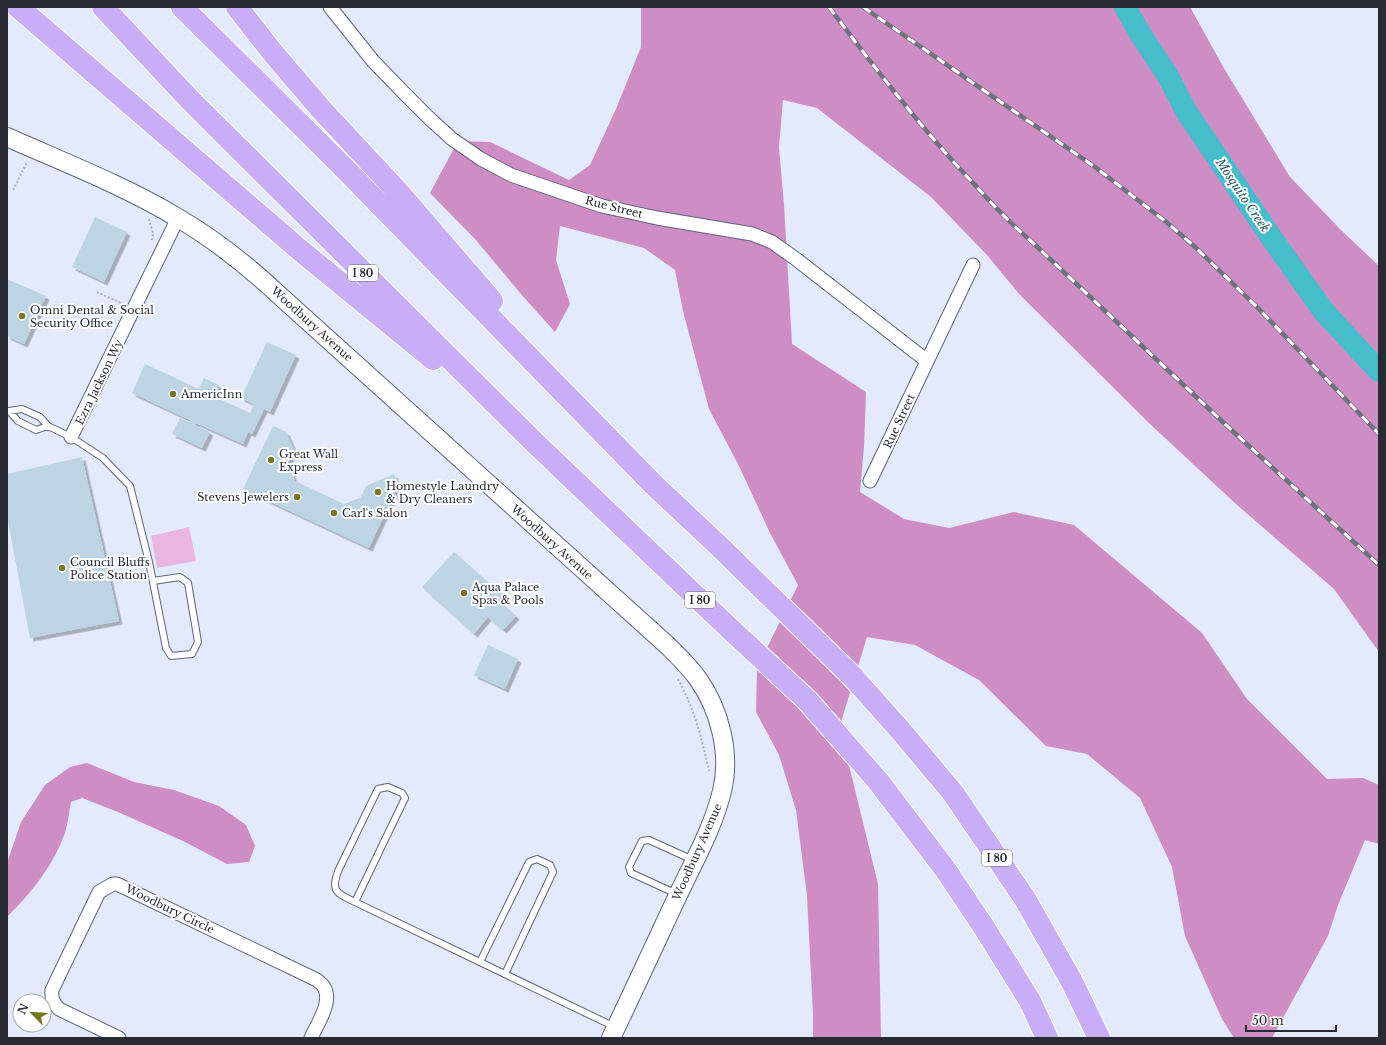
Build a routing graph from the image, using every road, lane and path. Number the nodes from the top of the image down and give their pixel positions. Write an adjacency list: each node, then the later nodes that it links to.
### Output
1 (18, 7): 18 (highway)
2 (103, 7): 18 (highway, I 80)
3 (182, 7): 20 (highway, I 80)
4 (237, 7): 20 (highway)
5 (330, 7): 14 (street, Rue Street)
6 (7, 137): 9 (main road, Woodbury Avenue)
7 (27, 162): 8 (path)
8 (13, 190)
9 (175, 225): 10 (path); 17 (street, Ezra Jackson Wy); 24 (main road, Woodbury Avenue)
10 (150, 245)
11 (973, 265): 14 (street, Rue Street)
12 (97, 292): 13 (path)
13 (124, 297)
14 (927, 361): 19 (street, Rue Street)
15 (8, 411): 16 (lane); 16 (lane)
16 (48, 426): 17 (lane)
17 (71, 437): 21 (lane)
18 (536, 444): 32 (highway, I 80)
19 (870, 481)
20 (654, 485): 33 (highway, I 80)
21 (153, 581): 21 (lane)
22 (677, 678): 23 (path)
23 (709, 772)
24 (695, 860): 25 (main road, Woodbury Avenue); 25 (lane)
25 (678, 895): 29 (main road, Woodbury Avenue)
26 (355, 902): 26 (lane); 27 (lane)
27 (480, 962): 28 (lane); 28 (lane)
28 (505, 974): 29 (lane)
29 (614, 1033)
30 (119, 1038): 31 (street, Woodbury Circle)
31 (311, 1038)
32 (1047, 1038)
33 (1099, 1038)

